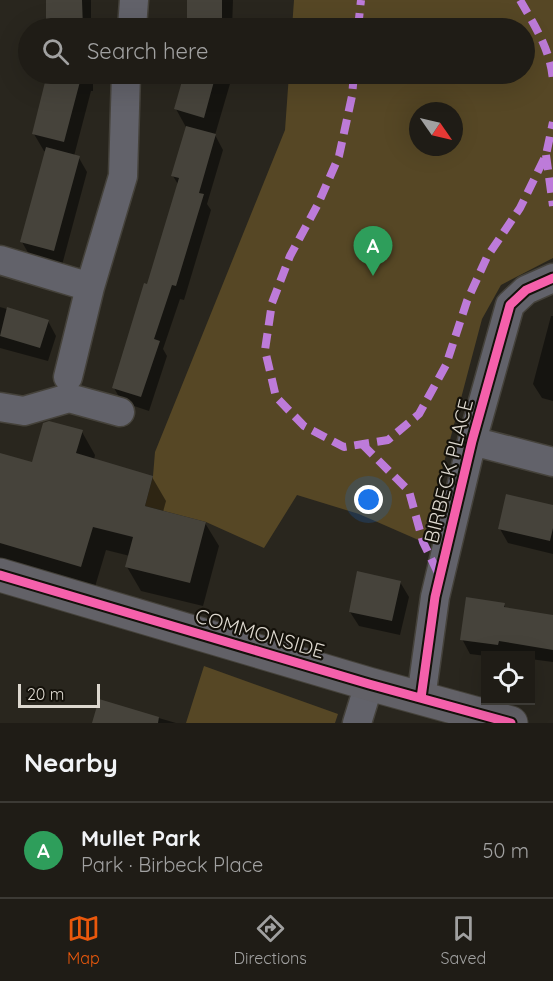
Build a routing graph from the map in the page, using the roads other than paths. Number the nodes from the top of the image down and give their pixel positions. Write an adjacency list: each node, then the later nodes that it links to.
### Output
1 (134, 0): 2 (street)
2 (133, 18)
3 (126, 84): 6 (street)
4 (0, 260): 6 (street)
5 (553, 278): 10 (street, BIRBECK PLACE)
6 (90, 287): 7 (street)
7 (68, 377)
8 (0, 407): 9 (street)
9 (120, 412)
10 (472, 441): 11 (street); 14 (street, BIRBECK PLACE)
11 (553, 462)
12 (0, 575): 13 (main road, COMMONSIDE)
13 (369, 684): 14 (main road, COMMONSIDE); 15 (street)
14 (421, 698): 16 (main road, COMMONSIDE)
15 (357, 723)
16 (511, 723)

